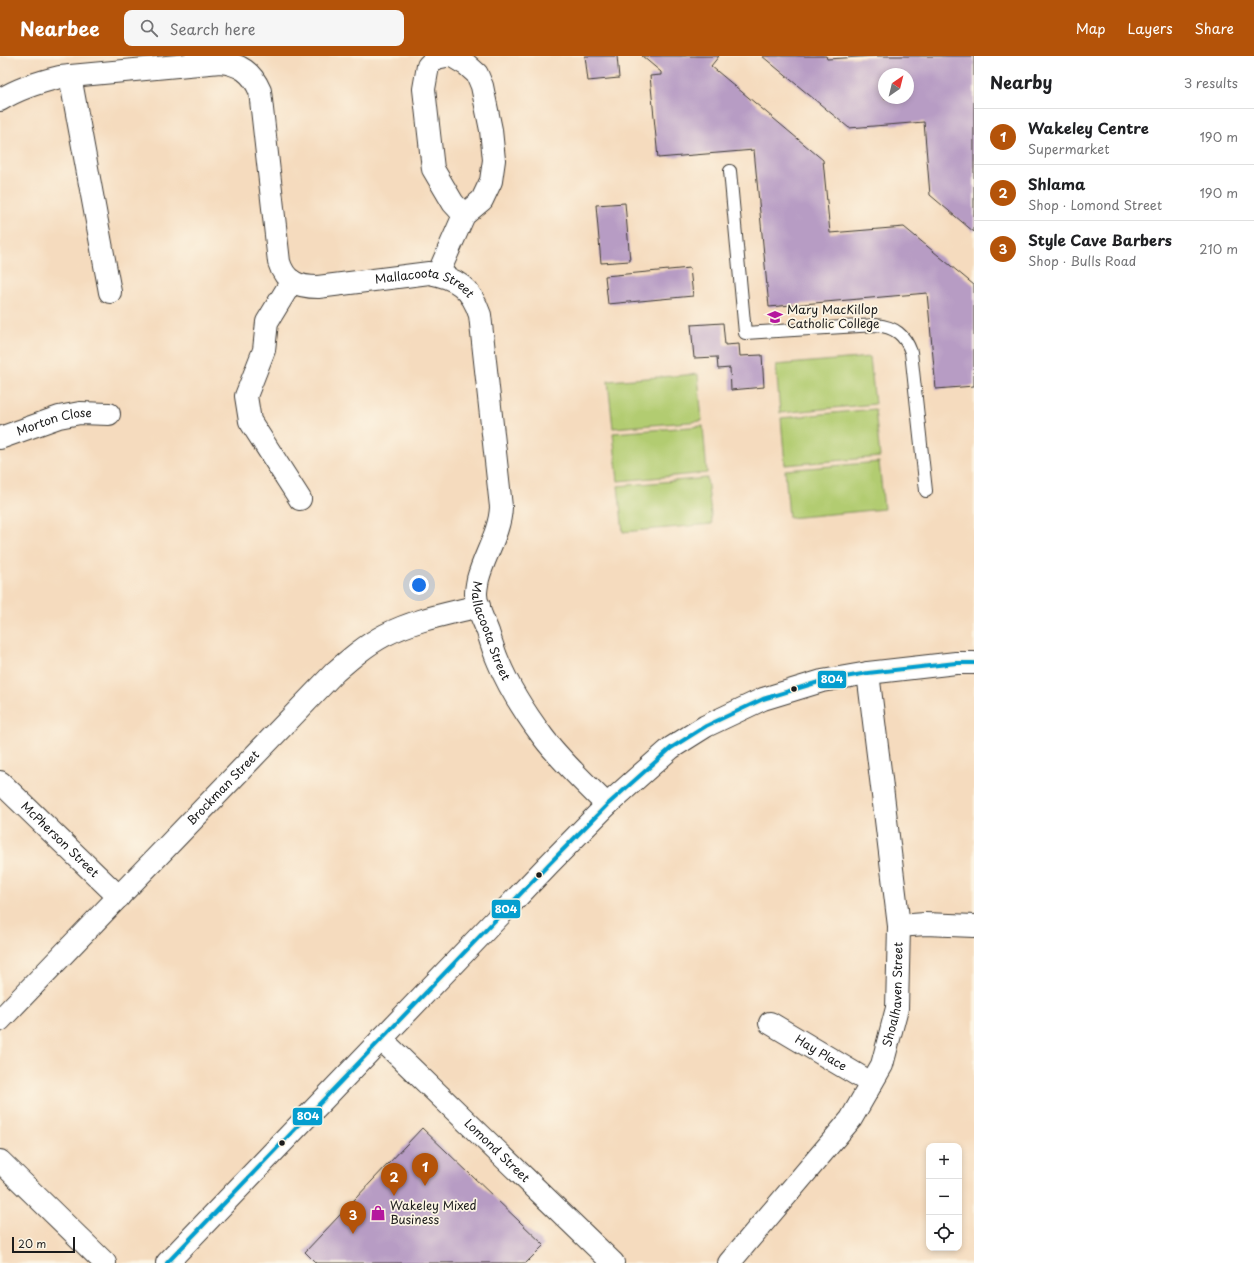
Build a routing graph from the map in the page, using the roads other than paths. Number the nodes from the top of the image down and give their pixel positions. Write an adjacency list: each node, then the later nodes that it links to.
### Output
1 (446, 56): 8 (street)
2 (452, 56): 8 (street)
3 (237, 60): 4 (street); 10 (street)
4 (97, 65): 5 (street)
5 (70, 76): 6 (street); 11 (street)
6 (0, 100)
7 (730, 171): 14 (lane)
8 (464, 215): 9 (street)
9 (438, 274): 10 (street, Mallacoota Street); 16 (street, Mallacoota Street)
10 (292, 281): 15 (street)
11 (110, 292)
12 (109, 414): 13 (street, Morton Close)
13 (0, 438)
14 (926, 491)
15 (300, 499)
16 (479, 606): 20 (street, Mallacoota Street); 21 (street, Brockman Street)
17 (974, 663): 18 (street)
18 (868, 673): 20 (street); 22 (street, Shoalhaven Street)
19 (0, 782): 21 (street, McPherson Street)
20 (607, 806): 26 (street)
21 (119, 897): 24 (street, Brockman Street)
22 (899, 926): 23 (street); 27 (street, Shoalhaven Street)
23 (974, 926)
24 (0, 1020)
25 (770, 1022): 27 (street, Hay Place)
26 (381, 1039): 30 (street); 31 (street, Lomond Street)
27 (871, 1083): 32 (street, Shoalhaven Street)
28 (0, 1161): 29 (street)
29 (105, 1263)
30 (167, 1263)
31 (613, 1263)
32 (729, 1263)

